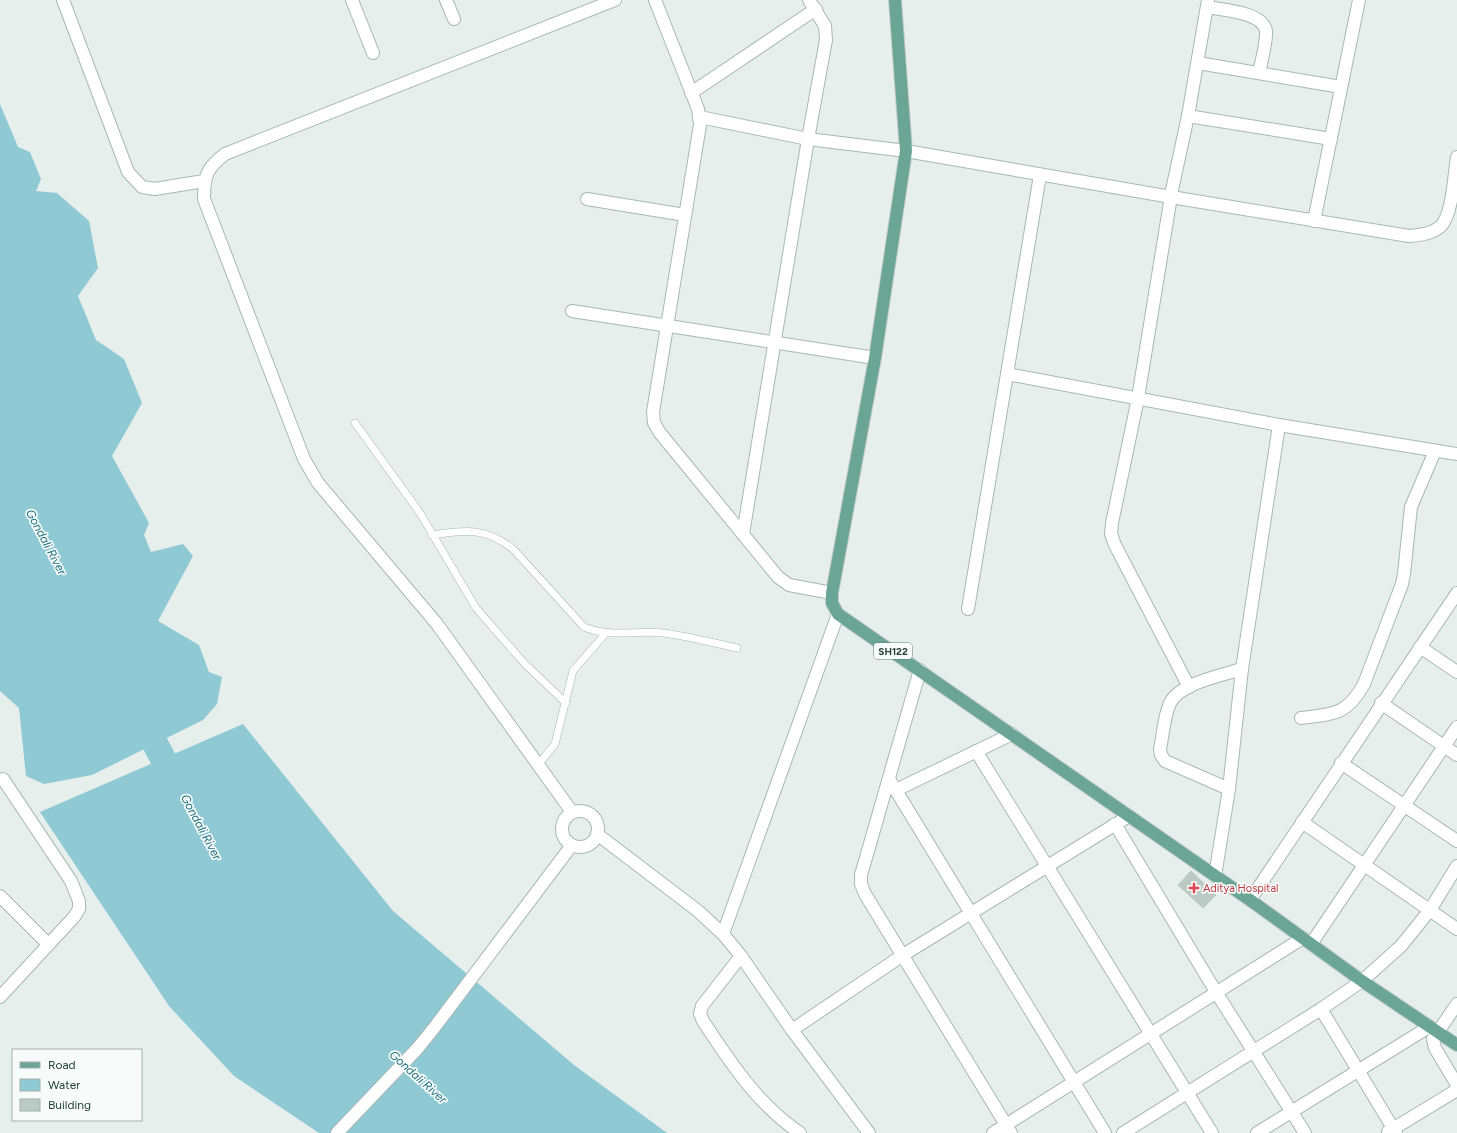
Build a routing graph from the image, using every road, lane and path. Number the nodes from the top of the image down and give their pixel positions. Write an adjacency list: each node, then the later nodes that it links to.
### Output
1 (63, 0): 23 (street)
2 (352, 0): 11 (street)
3 (446, 0): 10 (street)
4 (615, 0): 23 (street)
5 (655, 0): 15 (street)
6 (895, 0): 20 (main road)
7 (1359, 0): 14 (street)
8 (812, 4): 15 (street); 18 (street)
9 (1208, 4): 12 (street); 13 (street)
10 (454, 19)
11 (373, 53)
12 (1198, 63): 13 (street); 16 (street)
13 (1259, 73): 14 (street)
14 (1341, 87): 19 (street)
15 (691, 93): 17 (street)
16 (1188, 116): 19 (street); 24 (street)
17 (700, 117): 18 (street); 26 (street)
18 (808, 139): 20 (street); 30 (street)
19 (1331, 139): 27 (street)
20 (906, 151): 22 (street); 31 (main road)
21 (1457, 157): 27 (street)
22 (1040, 175): 24 (street); 32 (street)
23 (204, 181): 60 (street)
24 (1172, 197): 27 (street); 33 (street)
25 (587, 199): 26 (street)
26 (685, 215): 29 (street)
27 (1314, 221)
28 (572, 311): 29 (street)
29 (667, 325): 30 (street); 38 (street)
30 (774, 342): 31 (street); 38 (street)
31 (875, 358): 40 (main road)
32 (1007, 374): 33 (street); 42 (street)
33 (1138, 398): 35 (street); 50 (street)
34 (355, 423): 39 (lane)
35 (1279, 425): 36 (street); 47 (street)
36 (1435, 451): 37 (street); 53 (street)
37 (1457, 454)
38 (743, 534): 40 (street)
39 (432, 535): 44 (lane); 51 (lane)
40 (832, 593): 43 (main road)
41 (1457, 593): 45 (street)
42 (968, 609)
43 (838, 614): 48 (main road, SH122); 82 (street)
44 (605, 634): 46 (lane); 51 (lane)
45 (1420, 647): 49 (street); 52 (street)
46 (737, 648)
47 (1242, 669): 50 (street); 63 (street)
48 (920, 670): 55 (main road, SH122); 62 (street)
49 (1457, 672)
50 (1189, 687): 63 (street)
51 (566, 703): 60 (lane)
52 (1381, 703): 56 (street); 59 (street)
53 (1301, 718)
54 (1457, 727): 56 (street)
55 (1012, 734): 57 (street); 67 (main road, SH122)
56 (1444, 746): 58 (street); 65 (street)
57 (976, 751): 64 (street); 74 (street)
58 (1457, 755)
59 (1341, 764): 65 (street); 68 (street)
60 (538, 765): 66 (street)
61 (3, 779): 84 (street)
62 (889, 779): 64 (street); 85 (street)
63 (1229, 788): 76 (street)
64 (896, 790): 80 (street)
65 (1405, 805): 71 (street); 73 (street)
66 (572, 812): 70 (street); 72 (street)
67 (1129, 816): 69 (street); 76 (main road, SH122)
68 (1302, 822): 73 (street); 78 (street)
69 (1115, 824): 74 (street); 88 (street)
70 (598, 834): 72 (street); 82 (street)
71 (1457, 841)
72 (572, 845): 105 (street)
73 (1365, 865): 79 (street); 83 (street)
74 (1048, 866): 80 (street); 94 (street)
75 (1457, 866): 79 (street)
76 (1215, 876): 78 (main road, SH122)
77 (0, 896): 84 (street)
78 (1250, 900): 83 (main road, SH122)
79 (1430, 910): 81 (street); 87 (street)
80 (970, 914): 85 (street); 98 (street)
81 (1457, 929)
82 (723, 934): 86 (street)
83 (1307, 941): 87 (main road, SH122); 88 (street)
84 (48, 944): 89 (street)
85 (902, 955): 92 (street); 103 (street)
86 (741, 956): 92 (street); 106 (street)
87 (1362, 980): 91 (street); 93 (main road, SH122)
88 (1216, 992): 94 (street); 96 (street)
89 (0, 997)
90 (1457, 1004): 93 (street)
91 (1321, 1009): 96 (street); 97 (street)
92 (792, 1030): 107 (street)
93 (1433, 1030): 95 (main road, SH122); 97 (street); 99 (street)
94 (1151, 1033): 98 (street); 101 (street)
95 (1457, 1045)
96 (1253, 1052): 101 (street); 102 (street)
97 (1358, 1071): 102 (street); 104 (street)
98 (1074, 1082): 103 (street); 109 (street)
99 (1457, 1085)
100 (1457, 1090): 104 (street)
101 (1187, 1093): 110 (street); 111 (street)
102 (1291, 1112): 112 (street); 113 (street)
103 (1009, 1129): 108 (street)
104 (1392, 1132)
105 (337, 1133)
106 (800, 1133)
107 (869, 1133)
108 (993, 1133)
109 (1105, 1133)
110 (1123, 1133)
111 (1212, 1133)
112 (1257, 1133)
113 (1305, 1133)

